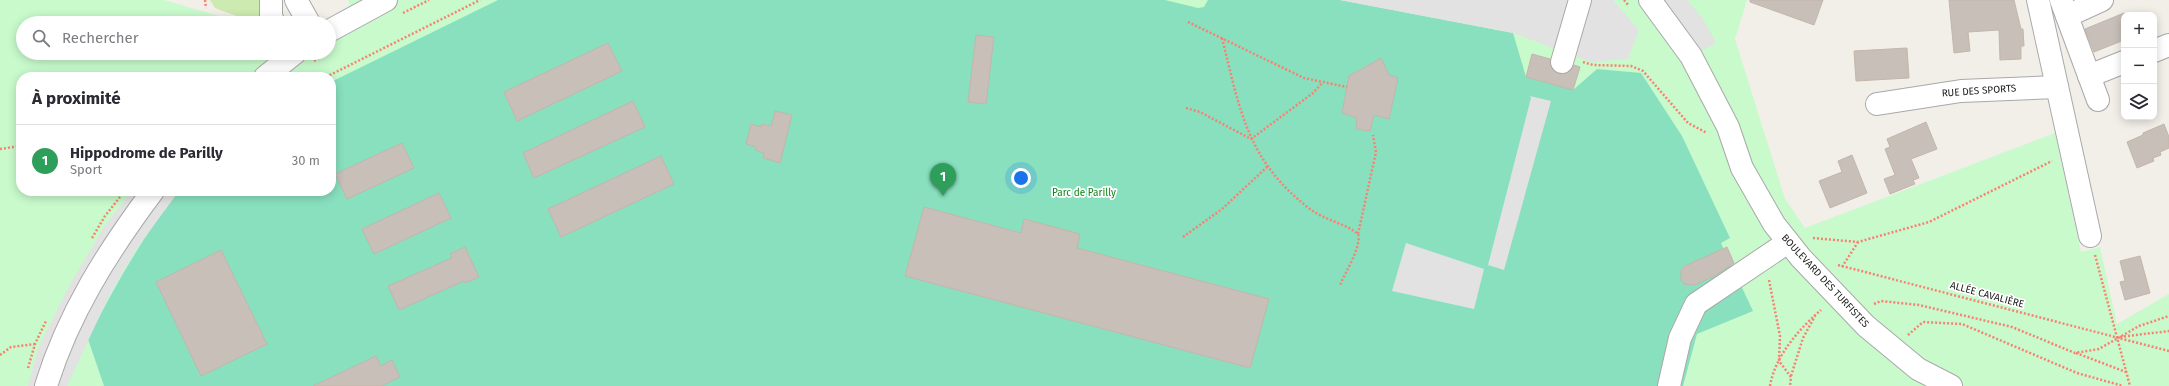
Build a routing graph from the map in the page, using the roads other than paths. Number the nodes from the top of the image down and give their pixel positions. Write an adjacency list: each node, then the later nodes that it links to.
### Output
1 (271, 0): 9 (street)
2 (296, 0): 10 (street)
3 (386, 0): 11 (street)
4 (1580, 0): 15 (street)
5 (1650, 0): 24 (street, BOULEVARD DES TURFISTES)
6 (2038, 0): 19 (street)
7 (2102, 0): 8 (street)
8 (2064, 8): 18 (street)
9 (272, 16)
10 (305, 16)
11 (336, 27)
12 (2169, 45): 13 (street)
13 (2157, 50)
14 (285, 60): 17 (street)
15 (1562, 60)
16 (2121, 63): 18 (street)
17 (271, 72)
18 (2089, 76): 20 (street)
19 (2056, 87): 21 (street, RUE DES SPORTS); 23 (street)
20 (2098, 100)
21 (1877, 104)
22 (149, 196): 25 (street)
23 (2090, 236)
24 (1790, 244): 26 (street); 27 (street, BOULEVARD DES TURFISTES)
25 (46, 386)
26 (1669, 386)
27 (1951, 386)

